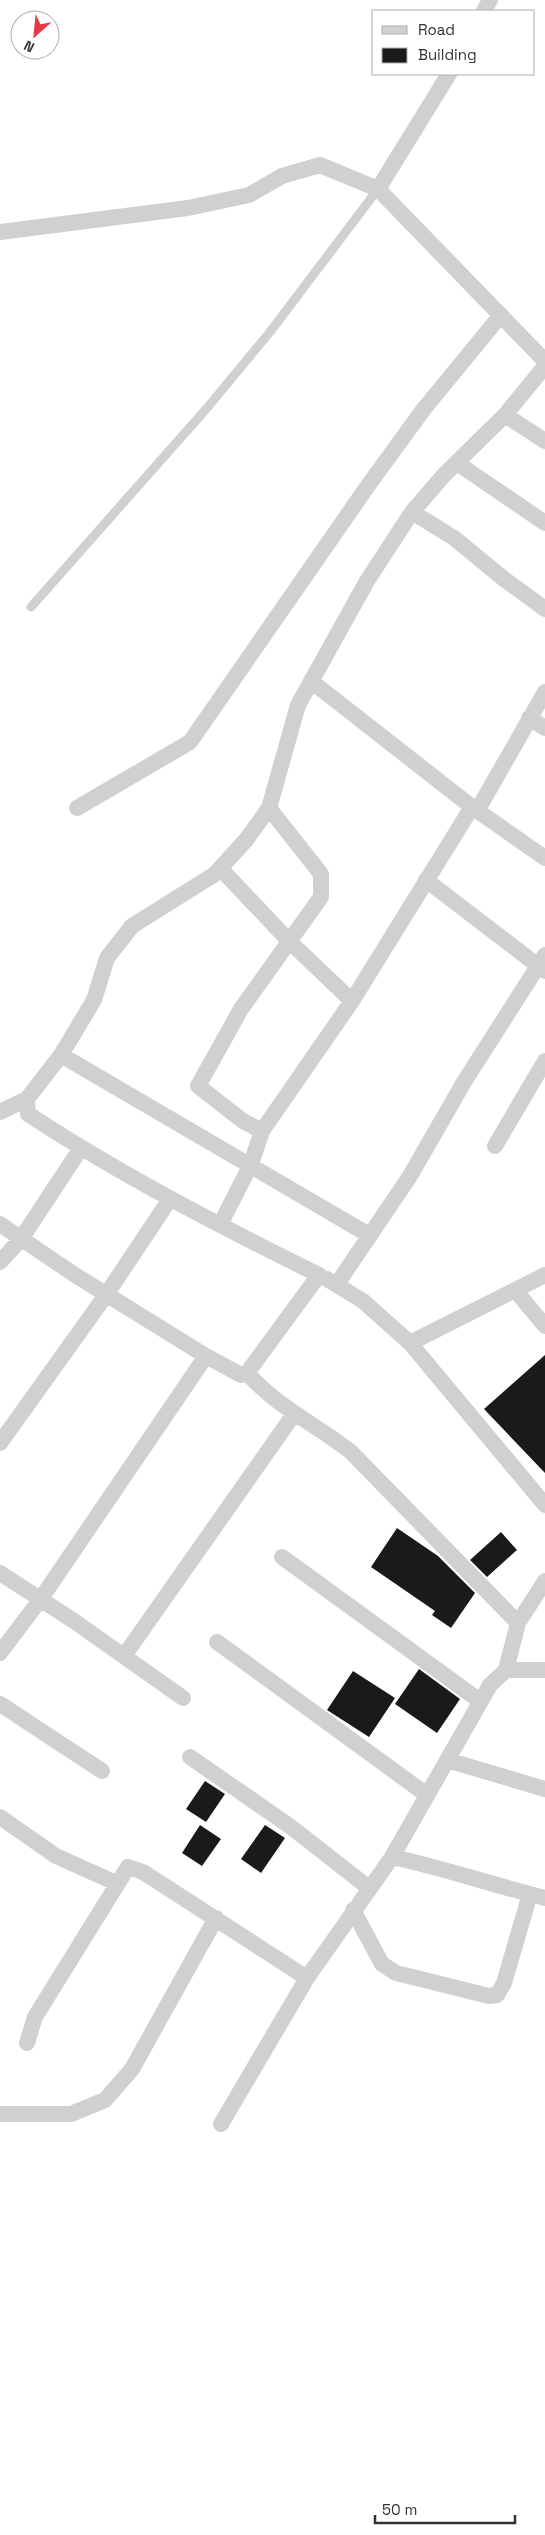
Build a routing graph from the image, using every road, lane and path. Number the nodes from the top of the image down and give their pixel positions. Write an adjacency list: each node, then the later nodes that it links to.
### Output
1 (448, 75): 2 (street)
2 (378, 189): 3 (street); 4 (street); 12 (lane)
3 (0, 232)
4 (501, 315): 5 (street); 18 (street)
5 (545, 361)
6 (545, 366): 7 (street)
7 (505, 415): 8 (street); 9 (street)
8 (545, 441)
9 (457, 463): 10 (street); 11 (street)
10 (412, 512): 13 (street); 14 (street)
11 (545, 523)
12 (31, 607)
13 (545, 609)
14 (311, 680): 19 (street); 20 (street)
15 (545, 692): 16 (street)
16 (530, 718): 17 (street); 20 (street)
17 (545, 728)
18 (77, 808)
19 (269, 808): 22 (street); 24 (street)
20 (475, 809): 21 (street); 23 (street)
21 (545, 858)
22 (220, 868): 24 (street); 27 (street)
23 (426, 880): 25 (street); 26 (street)
24 (290, 942): 26 (street); 31 (street)
25 (543, 965): 38 (street)
26 (352, 1001): 31 (street)
27 (61, 1055): 29 (street); 34 (street)
28 (545, 1061): 32 (street)
29 (27, 1099): 30 (street); 33 (street)
30 (0, 1112)
31 (262, 1131): 34 (street)
32 (495, 1146)
33 (81, 1148): 35 (street); 39 (street)
34 (251, 1164): 37 (street); 38 (street)
35 (170, 1199): 37 (street); 45 (street)
36 (0, 1224): 39 (street)
37 (220, 1225): 41 (street)
38 (369, 1235): 43 (street)
39 (22, 1239): 40 (street); 45 (street)
40 (0, 1262)
41 (319, 1275): 43 (street); 49 (street)
42 (545, 1275): 44 (street)
43 (337, 1284): 47 (street)
44 (515, 1290): 46 (street); 47 (street)
45 (106, 1295): 48 (street); 51 (street)
46 (545, 1326)
47 (410, 1343): 52 (street)
48 (206, 1356): 49 (street); 56 (street)
49 (247, 1373): 50 (street)
50 (294, 1414): 57 (street); 60 (street)
51 (0, 1443)
52 (545, 1505)
53 (282, 1557): 64 (street)
54 (0, 1573): 56 (street)
55 (545, 1581): 57 (street)
56 (40, 1600): 59 (street); 60 (street)
57 (518, 1623): 61 (street)
58 (217, 1642): 70 (street)
59 (0, 1653)
60 (124, 1656): 63 (street)
61 (506, 1670): 62 (street); 64 (street)
62 (545, 1670)
63 (183, 1698)
64 (480, 1701): 67 (street)
65 (0, 1704): 68 (street)
66 (190, 1757): 74 (street)
67 (447, 1760): 69 (street); 70 (street)
68 (102, 1771)
69 (545, 1789)
70 (427, 1795): 72 (street)
71 (0, 1817): 73 (street)
72 (392, 1857): 74 (street); 75 (street)
73 (116, 1883): 77 (street); 79 (street)
74 (369, 1888): 76 (street)
75 (538, 1896): 76 (street)
76 (353, 1910): 78 (street)
77 (216, 1918): 78 (street); 80 (street)
78 (307, 1978): 81 (street)
79 (27, 2043)
80 (0, 2114)
81 (221, 2124)

